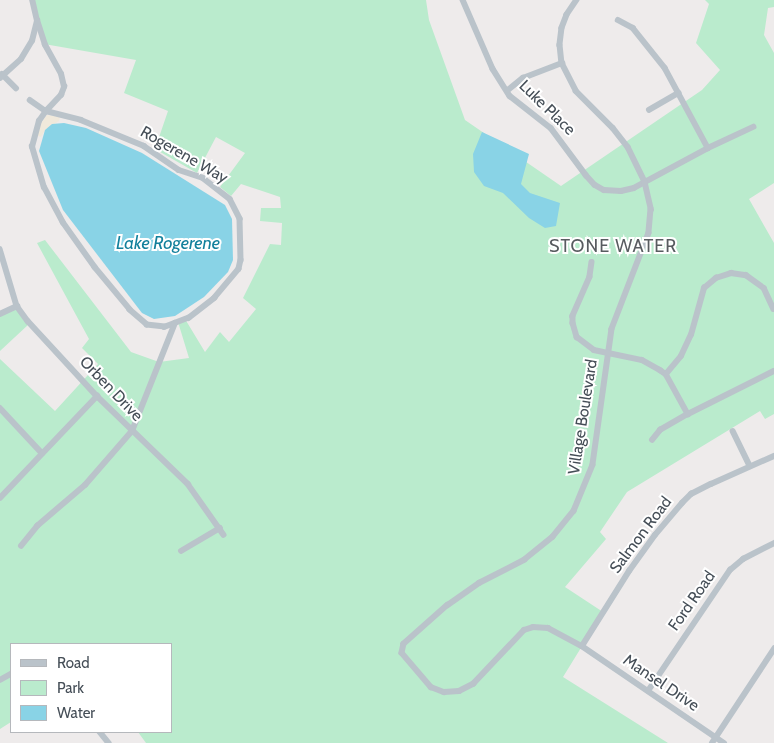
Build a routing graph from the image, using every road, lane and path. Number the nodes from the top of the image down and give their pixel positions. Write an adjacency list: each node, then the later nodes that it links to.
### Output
1 (32, 0): 5 (street)
2 (463, 0): 9 (street, Luke Place)
3 (576, 0): 6 (street, Village Boulevard)
4 (618, 20): 10 (street)
5 (37, 21): 7 (street); 13 (street, Rogerene Way)
6 (562, 63): 9 (street); 16 (street, Village Boulevard)
7 (1, 75): 8 (street)
8 (16, 88)
9 (508, 90): 16 (street, Luke Place)
10 (679, 93): 12 (street); 15 (street)
11 (30, 100): 13 (street)
12 (649, 110)
13 (46, 111): 22 (street, Rogerene Way); 22 (street, Rogerene Way)
14 (753, 127): 15 (street, Luke Place)
15 (708, 148): 16 (street, Luke Place)
16 (645, 182): 23 (street, Village Boulevard)
17 (0, 249): 19 (street, Orben Drive)
18 (592, 262): 23 (street)
19 (17, 306): 21 (street); 26 (street, Orben Drive)
20 (774, 309): 25 (street)
21 (0, 314)
22 (175, 323): 29 (street)
23 (608, 354): 25 (street); 41 (street, Village Boulevard)
24 (774, 371): 28 (street)
25 (666, 374): 28 (street)
26 (98, 396): 29 (street, Orben Drive); 32 (street)
27 (0, 408): 32 (street)
28 (688, 414): 31 (street)
29 (132, 431): 36 (street, Orben Drive); 39 (street)
30 (734, 431): 34 (street)
31 (652, 440)
32 (42, 453): 35 (street)
33 (774, 456): 34 (street, Salmon Road)
34 (750, 466): 41 (street, Salmon Road)
35 (0, 498)
36 (220, 528): 37 (street, Orben Drive); 40 (street)
37 (224, 535)
38 (774, 543): 43 (street, Ford Road)
39 (21, 546)
40 (181, 551)
41 (582, 646): 43 (street, Mansel Drive)
42 (774, 649): 45 (street)
43 (648, 691): 45 (street, Mansel Drive)
44 (101, 733): 46 (street)
45 (716, 737): 47 (street); 48 (street, Mansel Drive)
46 (109, 743)
47 (712, 743)
48 (724, 743)

